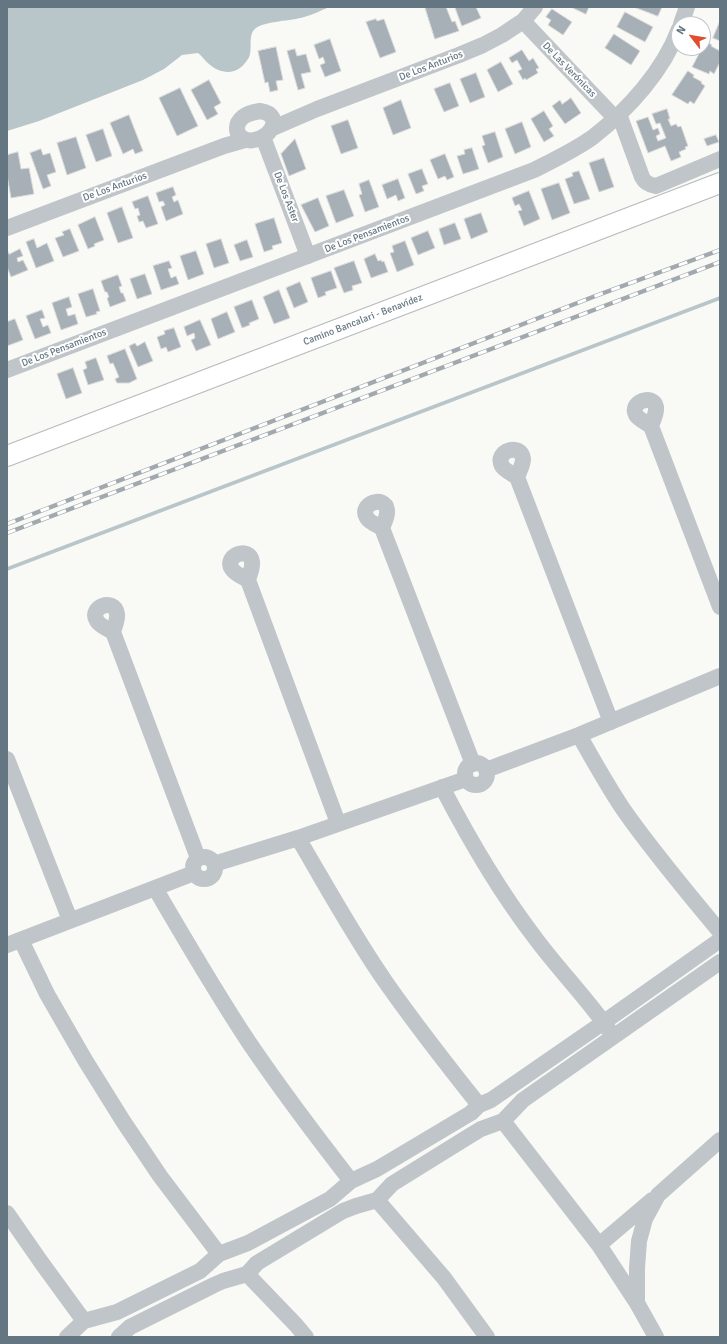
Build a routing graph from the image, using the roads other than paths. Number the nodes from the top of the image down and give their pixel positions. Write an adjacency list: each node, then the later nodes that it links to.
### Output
1 (535, 7): 2 (street, De Los Anturios)
2 (523, 21): 4 (street, De Los Anturios); 6 (street, De Las Verónicas)
3 (671, 44): 6 (street, De Los Pensamientos)
4 (317, 109): 5 (street); 8 (street, De Los Anturios)
5 (260, 111): 7 (street); 8 (street)
6 (617, 116): 11 (street); 16 (street, De Los Pensamientos)
7 (239, 121): 9 (street); 10 (street)
8 (268, 132): 9 (street); 16 (street, De Los Aster)
9 (245, 140): 10 (street, De Los Anturios)
10 (200, 156): 13 (street, De Los Anturios)
11 (720, 159)
12 (720, 183): 19 (main road, Camino Bancalari - Benavídez)
13 (29, 219): 14 (street); 15 (street, De Los Anturios)
14 (7, 220)
15 (7, 228)
16 (308, 256): 17 (street, De Los Pensamientos)
17 (7, 370)
18 (651, 426): 23 (street)
19 (7, 456)
20 (517, 477): 26 (street)
21 (382, 528): 29 (street)
22 (248, 580): 31 (street)
23 (720, 607)
24 (112, 632): 33 (street)
25 (720, 677): 26 (street)
26 (611, 722): 27 (street)
27 (579, 735): 29 (street); 36 (street)
28 (7, 759): 35 (street)
29 (479, 767): 30 (street)
30 (442, 787): 31 (street); 40 (street)
31 (338, 823): 32 (street)
32 (298, 838): 33 (street); 42 (street)
33 (196, 866): 34 (street)
34 (155, 888): 35 (street); 47 (street)
35 (70, 920): 38 (street)
36 (720, 932)
37 (720, 940): 40 (street)
38 (14, 943): 54 (street)
39 (720, 962): 41 (street)
40 (604, 1022): 41 (street); 42 (street)
41 (613, 1036): 43 (street)
42 (480, 1106): 43 (street); 44 (street); 46 (street)
43 (506, 1118): 44 (street); 52 (street)
44 (481, 1129): 49 (street)
45 (720, 1140): 48 (street)
46 (371, 1172): 47 (street); 49 (street)
47 (346, 1185): 50 (street); 53 (street)
48 (658, 1195): 52 (street); 57 (street)
49 (380, 1197): 50 (street); 62 (street)
50 (356, 1206): 55 (street)
51 (7, 1213): 59 (street)
52 (599, 1245): 57 (street)
53 (238, 1247): 54 (street); 55 (street)
54 (215, 1258): 56 (street); 58 (street)
55 (252, 1268): 56 (street); 61 (street)
56 (223, 1281): 60 (street)
57 (637, 1303): 63 (street)
58 (101, 1317): 59 (street); 60 (street)
59 (75, 1331)
60 (119, 1337)
61 (306, 1337)
62 (487, 1337)
63 (656, 1337)

